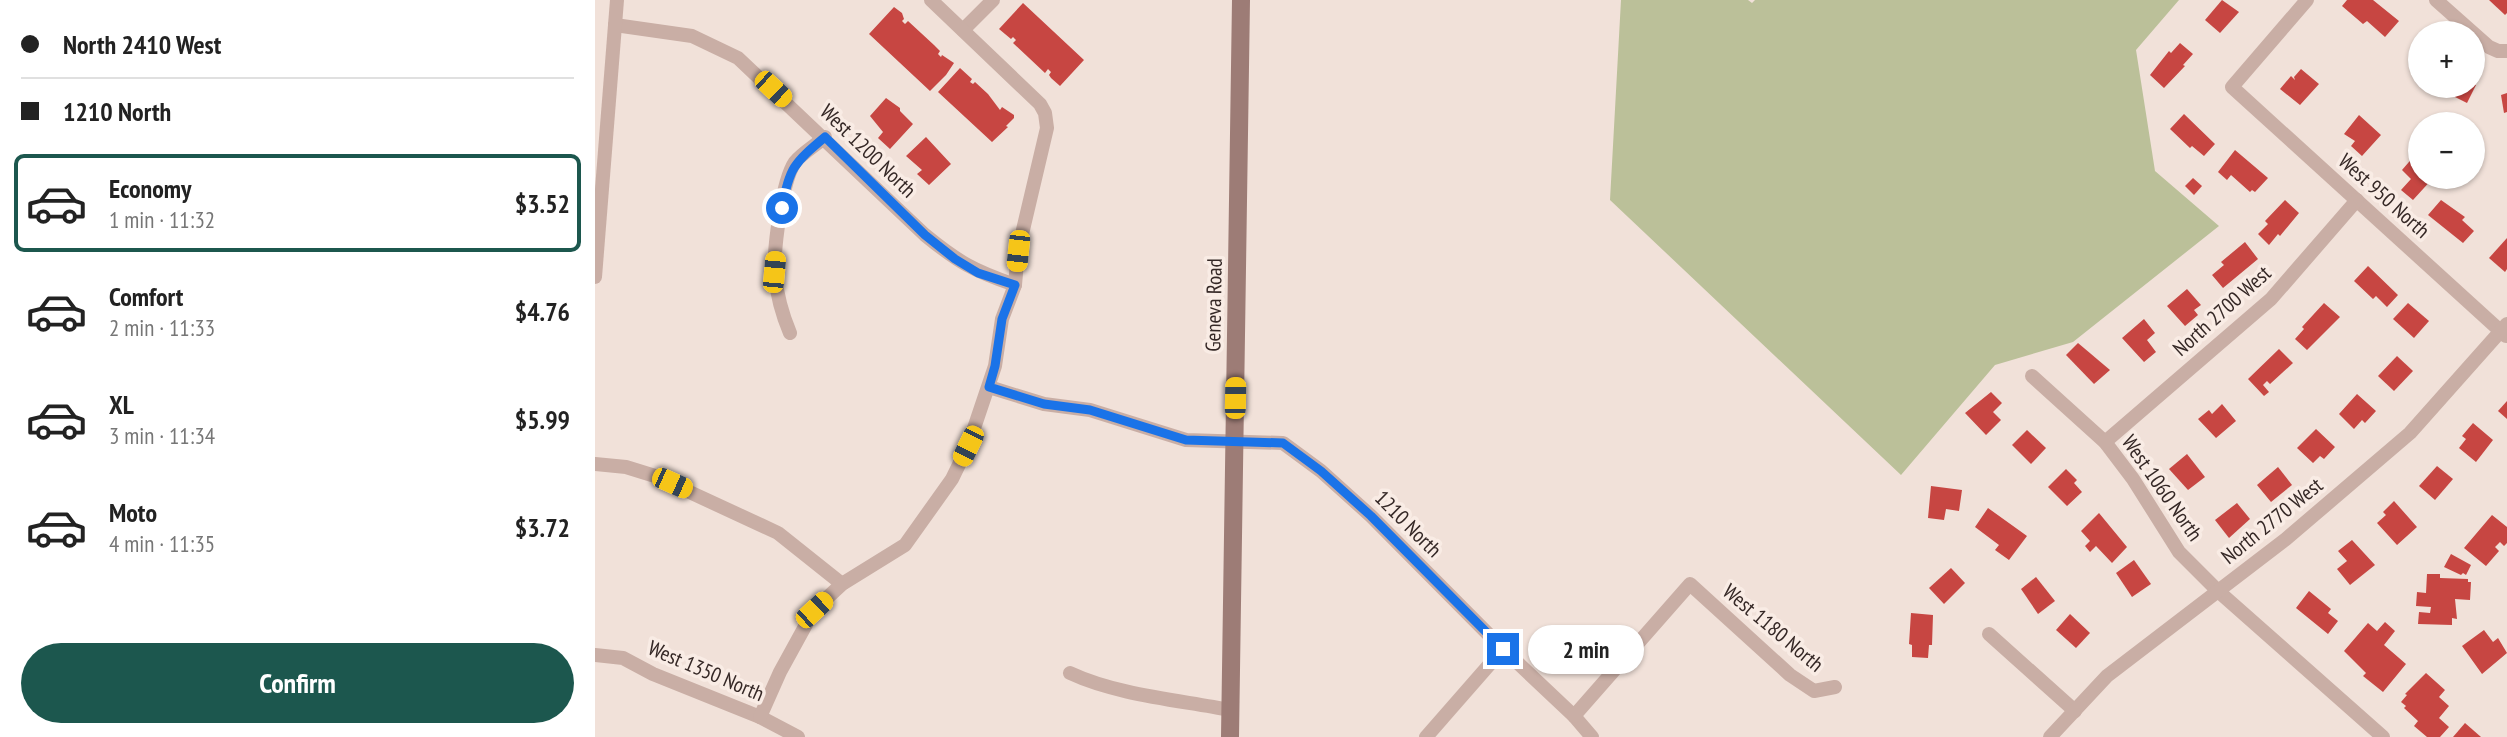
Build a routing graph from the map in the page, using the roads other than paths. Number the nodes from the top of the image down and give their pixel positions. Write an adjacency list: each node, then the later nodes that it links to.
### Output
1 (617, 0): 7 (street)
2 (931, 0): 8 (street)
3 (993, 0): 8 (street)
4 (1241, 0): 18 (main road, Geneva Road)
5 (2307, 0): 11 (street, West 950 North)
6 (2436, 0): 9 (street)
7 (615, 25): 10 (street, West 1200 North); 12 (street)
8 (964, 30): 13 (street)
9 (2505, 51)
10 (825, 137): 13 (street, West 1200 North); 15 (street)
11 (2357, 201): 14 (street, West 950 North); 19 (street, North 2700 West)
12 (595, 277)
13 (1015, 285): 17 (street)
14 (2504, 330): 22 (street, North 2770 West)
15 (790, 333)
16 (2032, 376): 19 (street, West 1060 North)
17 (989, 387): 18 (street, 1210 North); 21 (street)
18 (1235, 441): 24 (street, 1210 North); 28 (main road, Geneva Road)
19 (2105, 442): 22 (street, West 1060 North)
20 (595, 464): 21 (street)
21 (842, 584): 31 (street)
22 (2218, 591): 29 (street, North 2770 West); 37 (street, West 1060 North)
23 (1989, 634): 29 (street)
24 (1503, 649): 30 (street, 1210 North); 34 (street)
25 (595, 655): 31 (street, West 1350 North)
26 (1070, 673): 28 (street)
27 (1835, 687): 30 (street, West 1180 North)
28 (1230, 710): 33 (main road, Geneva Road)
29 (2074, 711): 36 (street, North 2770 West)
30 (1574, 716): 35 (street, 1210 North)
31 (760, 717): 32 (street, West 1350 North)
32 (797, 737)
33 (1230, 737)
34 (1426, 737)
35 (1592, 737)
36 (2050, 737)
37 (2383, 737)

